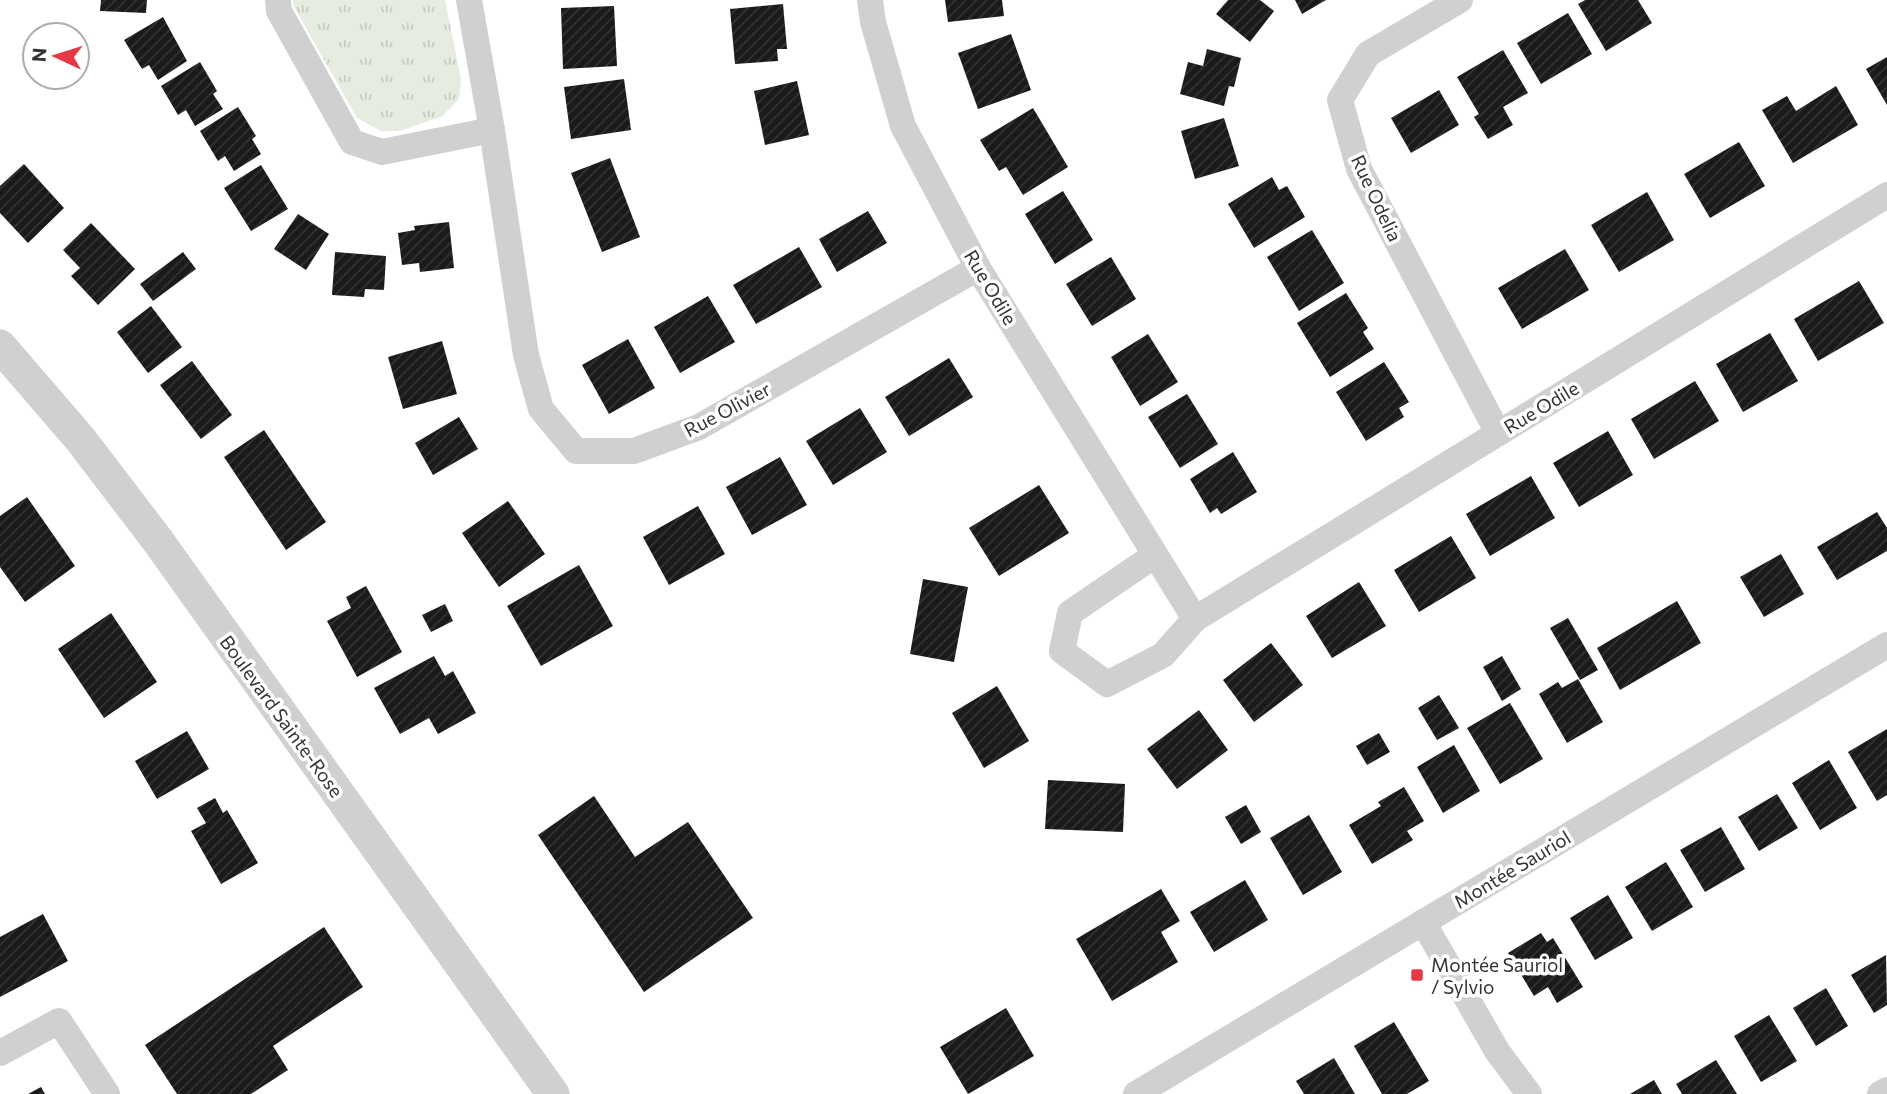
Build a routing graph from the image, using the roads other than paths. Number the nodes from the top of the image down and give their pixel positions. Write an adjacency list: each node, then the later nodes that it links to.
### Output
1 (278, 0): 5 (street)
2 (469, 0): 5 (street, Rue Olivier)
3 (870, 0): 7 (street, Rue Odile)
4 (1460, 0): 9 (street, Rue Odelia)
5 (492, 130): 7 (street, Rue Olivier)
6 (1887, 195): 9 (street, Rue Odile)
7 (978, 268): 10 (street, Rue Odile)
8 (0, 346): 17 (street, Boulevard Sainte-Rose)
9 (1498, 433): 11 (street, Rue Odile)
10 (1155, 555): 11 (street, Rue Odile); 11 (street, Rue Odile)
11 (1195, 619)
12 (1887, 645): 13 (street, Montée Sauriol)
13 (1423, 922): 18 (street, Montée Sauriol); 19 (street)
14 (0, 1054): 16 (street)
15 (1887, 1090): 20 (street)
16 (107, 1094)
17 (553, 1094)
18 (1136, 1094)
19 (1529, 1094)
20 (1880, 1094)

